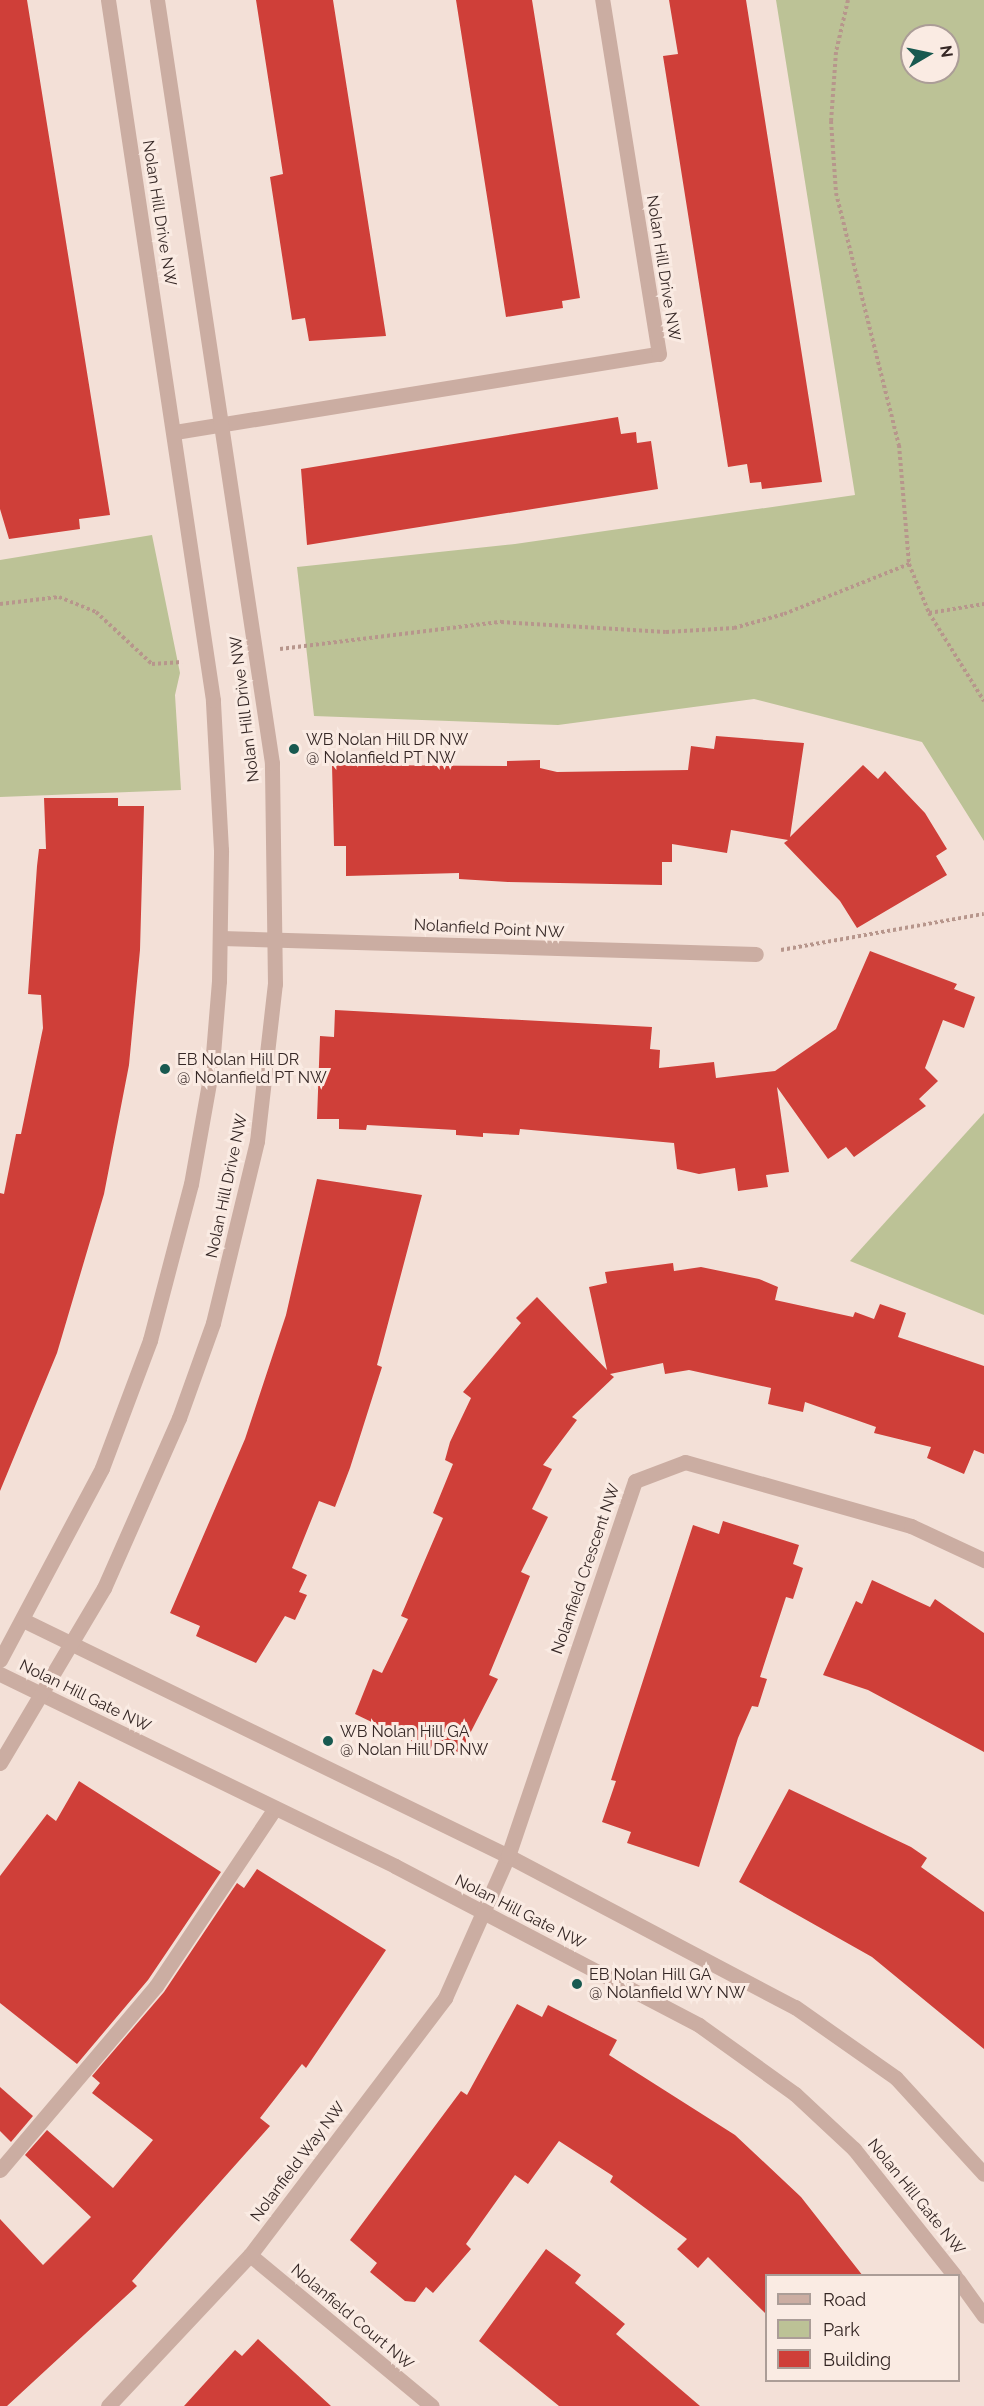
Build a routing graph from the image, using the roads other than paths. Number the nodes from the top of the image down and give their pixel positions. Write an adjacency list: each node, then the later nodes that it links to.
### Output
1 (108, 0): 5 (street, Nolan Hill Drive NW)
2 (157, 0): 4 (street, Nolan Hill Drive NW)
3 (602, 0): 4 (street, Nolan Hill Drive NW)
4 (222, 424): 5 (street, Nolan Hill Drive NW); 6 (street, Nolan Hill Drive NW)
5 (175, 432): 7 (street, Nolan Hill Drive NW)
6 (277, 935): 7 (street, Nolanfield Point NW); 8 (street, Nolanfield Point NW); 11 (street, Nolan Hill Drive NW)
7 (221, 938): 10 (street, Nolan Hill Drive NW)
8 (756, 954)
9 (984, 1560): 17 (street, Nolanfield Crescent NW)
10 (25, 1621): 11 (street); 12 (street, Nolan Hill Drive NW)
11 (73, 1648): 14 (street, Nolan Hill Drive NW); 17 (street)
12 (0, 1660)
13 (0, 1674): 14 (street, Nolan Hill Gate NW)
14 (42, 1698): 15 (street, Nolan Hill Drive NW); 16 (street, Nolan Hill Gate NW)
15 (0, 1762)
16 (275, 1808): 18 (street, Nolan Hill Gate NW); 19 (street)
17 (508, 1856): 18 (street, Nolanfield Crescent NW); 20 (street)
18 (481, 1914): 21 (street, Nolanfield Way NW); 22 (street, Nolan Hill Gate NW)
19 (0, 2170)
20 (984, 2174)
21 (250, 2255): 25 (street, Nolanfield Way NW); 26 (street, Nolanfield Court NW)
22 (953, 2274)
23 (960, 2283): 24 (street, Nolan Hill Gate NW)
24 (984, 2316)
25 (108, 2406)
26 (432, 2406)

